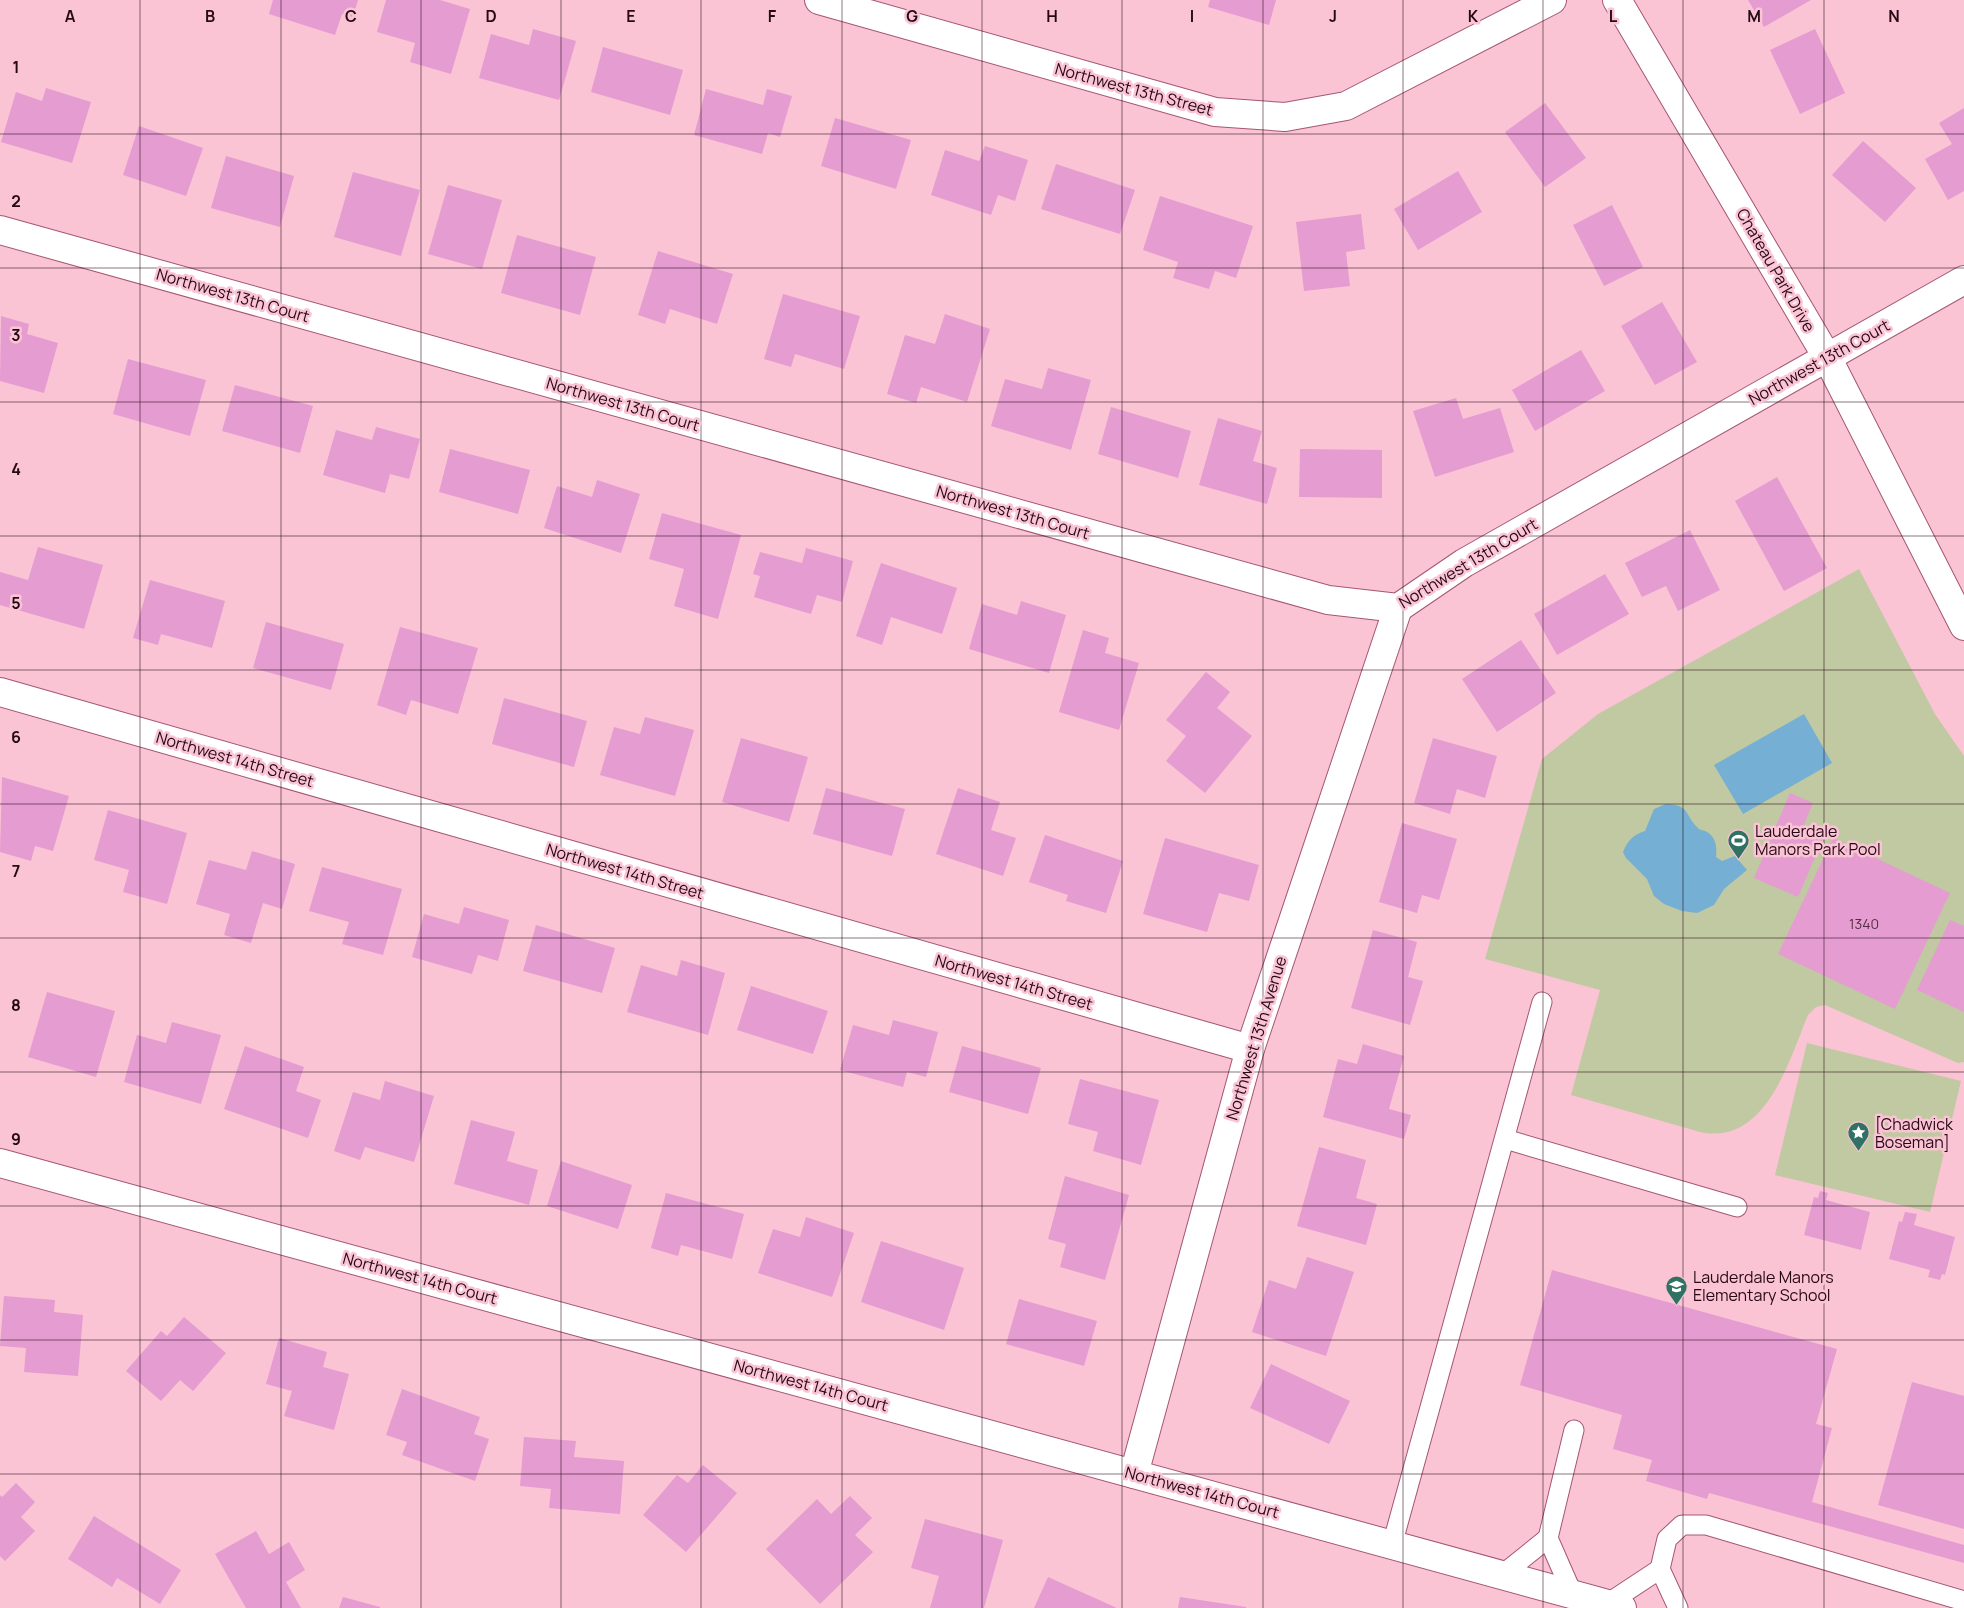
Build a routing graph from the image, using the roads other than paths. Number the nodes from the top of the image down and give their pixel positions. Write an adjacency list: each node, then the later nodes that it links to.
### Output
1 (819, 0): 2 (street, Northwest 13th Street)
2 (1552, 0)
3 (1617, 0): 6 (street, Chateau Park Drive)
4 (0, 230): 7 (street, Northwest 13th Court)
5 (1964, 280): 6 (street, Northwest 13th Court)
6 (1827, 357): 7 (street, Northwest 13th Court); 8 (street, Chateau Park Drive)
7 (1398, 608): 11 (street, Northwest 13th Avenue)
8 (1964, 626)
9 (0, 692): 11 (street, Northwest 14th Street)
10 (1542, 1002): 12 (lane)
11 (1250, 1049): 16 (street, Northwest 13th Avenue)
12 (1505, 1139): 14 (lane); 18 (lane)
13 (0, 1163): 16 (street, Northwest 14th Court)
14 (1737, 1207)
15 (1574, 1430): 17 (lane)
16 (1134, 1474): 18 (street, Northwest 14th Court)
17 (1548, 1538): 20 (lane); 21 (lane)
18 (1392, 1545): 20 (street, Northwest 14th Court)
19 (1660, 1569): 22 (lane); 23 (lane); 24 (lane)
20 (1502, 1575): 21 (street, Northwest 14th Court)
21 (1573, 1595): 23 (street, Northwest 14th Court)
22 (1964, 1601)
23 (1615, 1606)
24 (1678, 1608)

